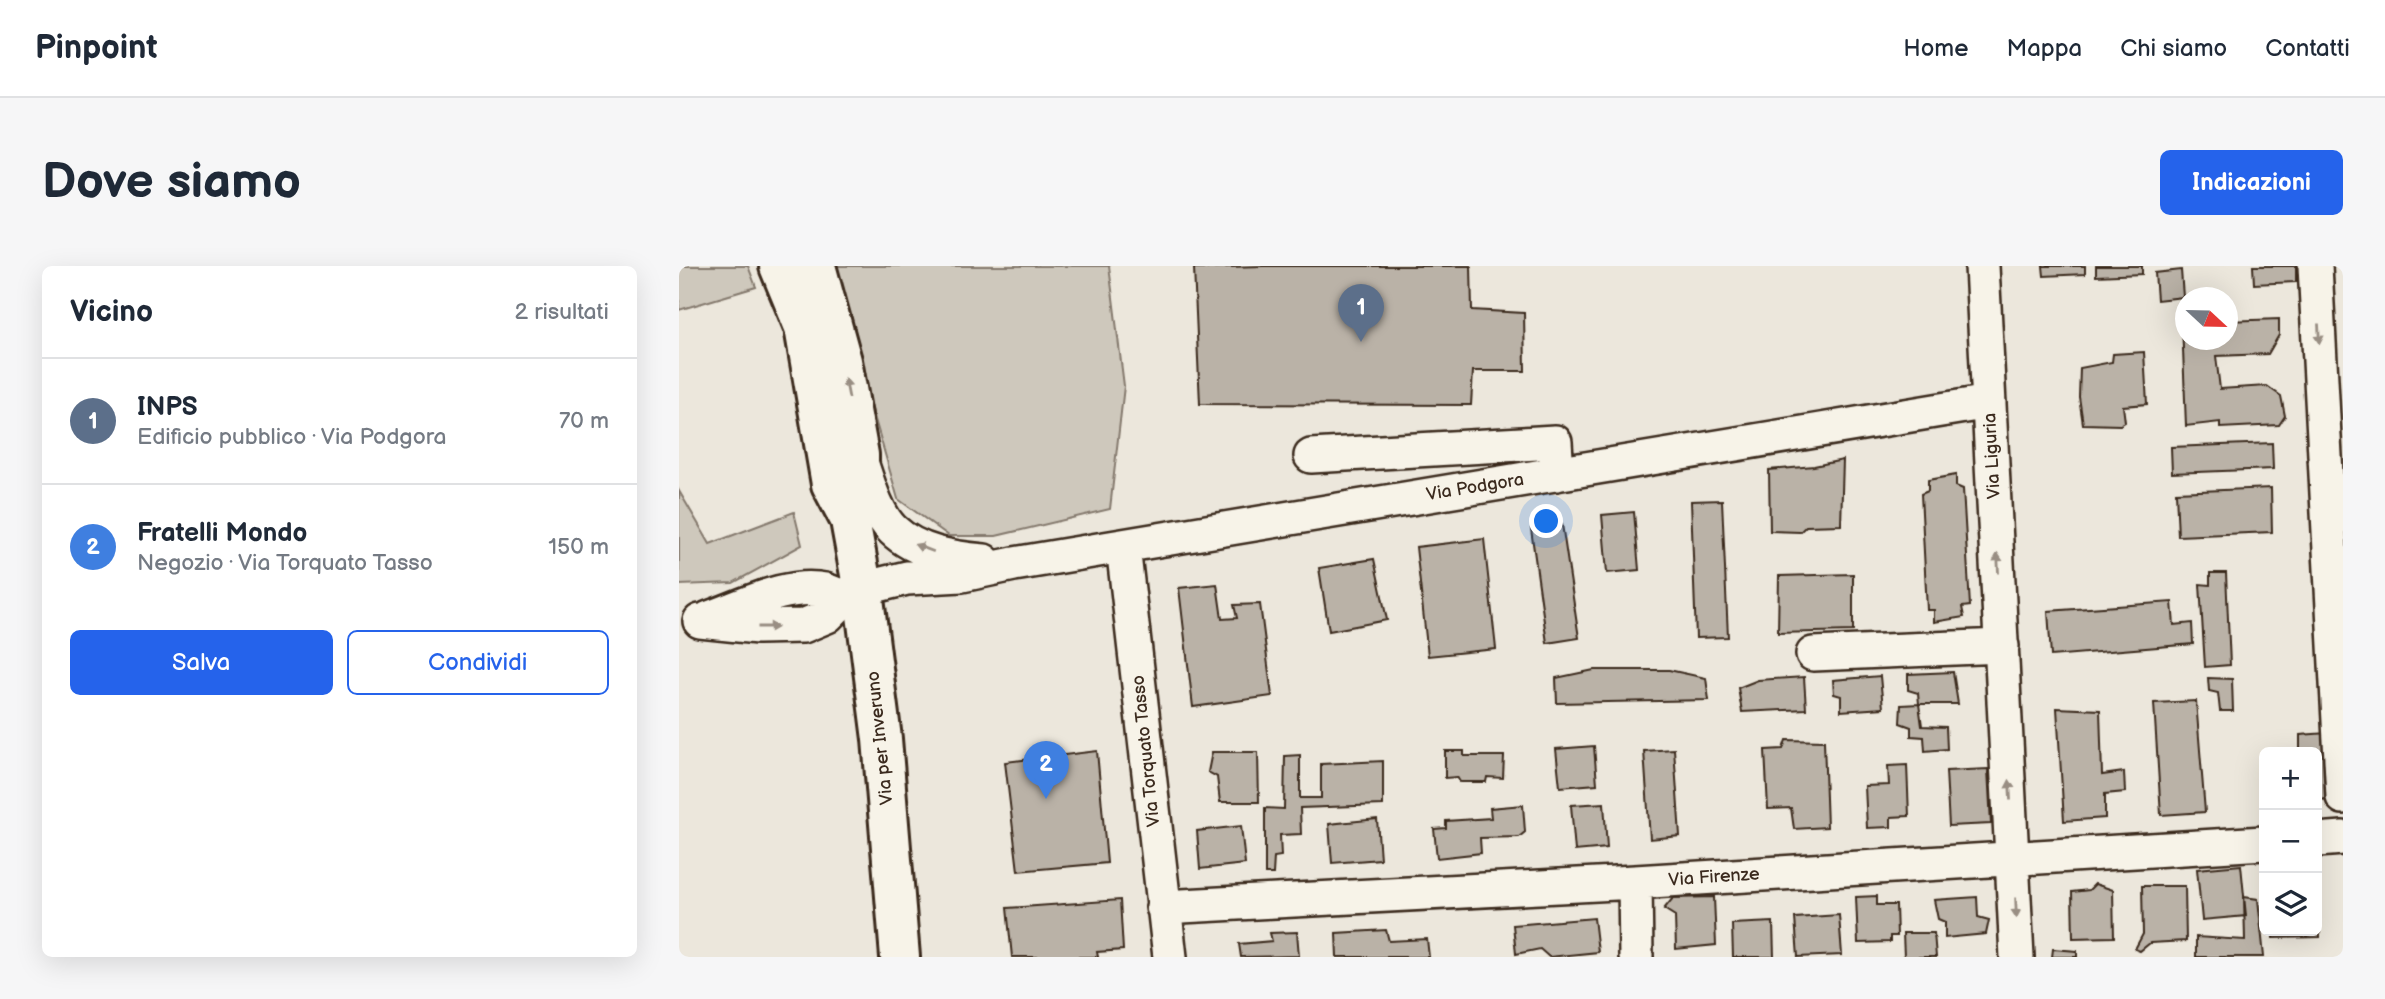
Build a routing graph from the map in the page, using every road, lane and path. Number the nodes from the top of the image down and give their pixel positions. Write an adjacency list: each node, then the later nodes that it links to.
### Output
1 (779, 266): 9 (main road, Via per Inveruno)
2 (816, 266): 6 (main road, Via per Inveruno, one-way to 2)
3 (1982, 266): 5 (street, Via Liguria)
4 (2315, 266): 16 (street, one-way to 16)
5 (1989, 402): 8 (street, Via Podgora); 14 (street, Via Liguria, one-way to 5)
6 (859, 455): 9 (main road, Via per Inveruno); 11 (street, one-way to 6)
7 (1311, 456): 8 (street)
8 (1557, 474): 10 (street, Via Podgora)
9 (851, 520): 12 (main road, Via per Inveruno)
10 (1123, 546): 11 (street, Via Podgora); 22 (street, Via Torquato Tasso)
11 (1014, 564): 12 (street, Via Podgora)
12 (858, 593): 13 (street, Via Podgora); 23 (main road, Via per Inveruno)
13 (689, 623)
14 (2002, 646): 15 (street); 20 (street, Via Liguria, one-way to 14)
15 (1813, 654)
16 (2343, 797)
17 (2343, 838): 18 (street)
18 (2322, 840)
19 (2259, 843): 20 (street, Via Firenze)
20 (2014, 858): 21 (street, Via Firenze); 26 (street, Via Liguria, one-way to 26)
21 (1635, 882): 22 (street, Via Firenze); 25 (street)
22 (1163, 907): 24 (street, Via Torquato Tasso)
23 (900, 957)
24 (1170, 957)
25 (1636, 957)
26 (2017, 957)

